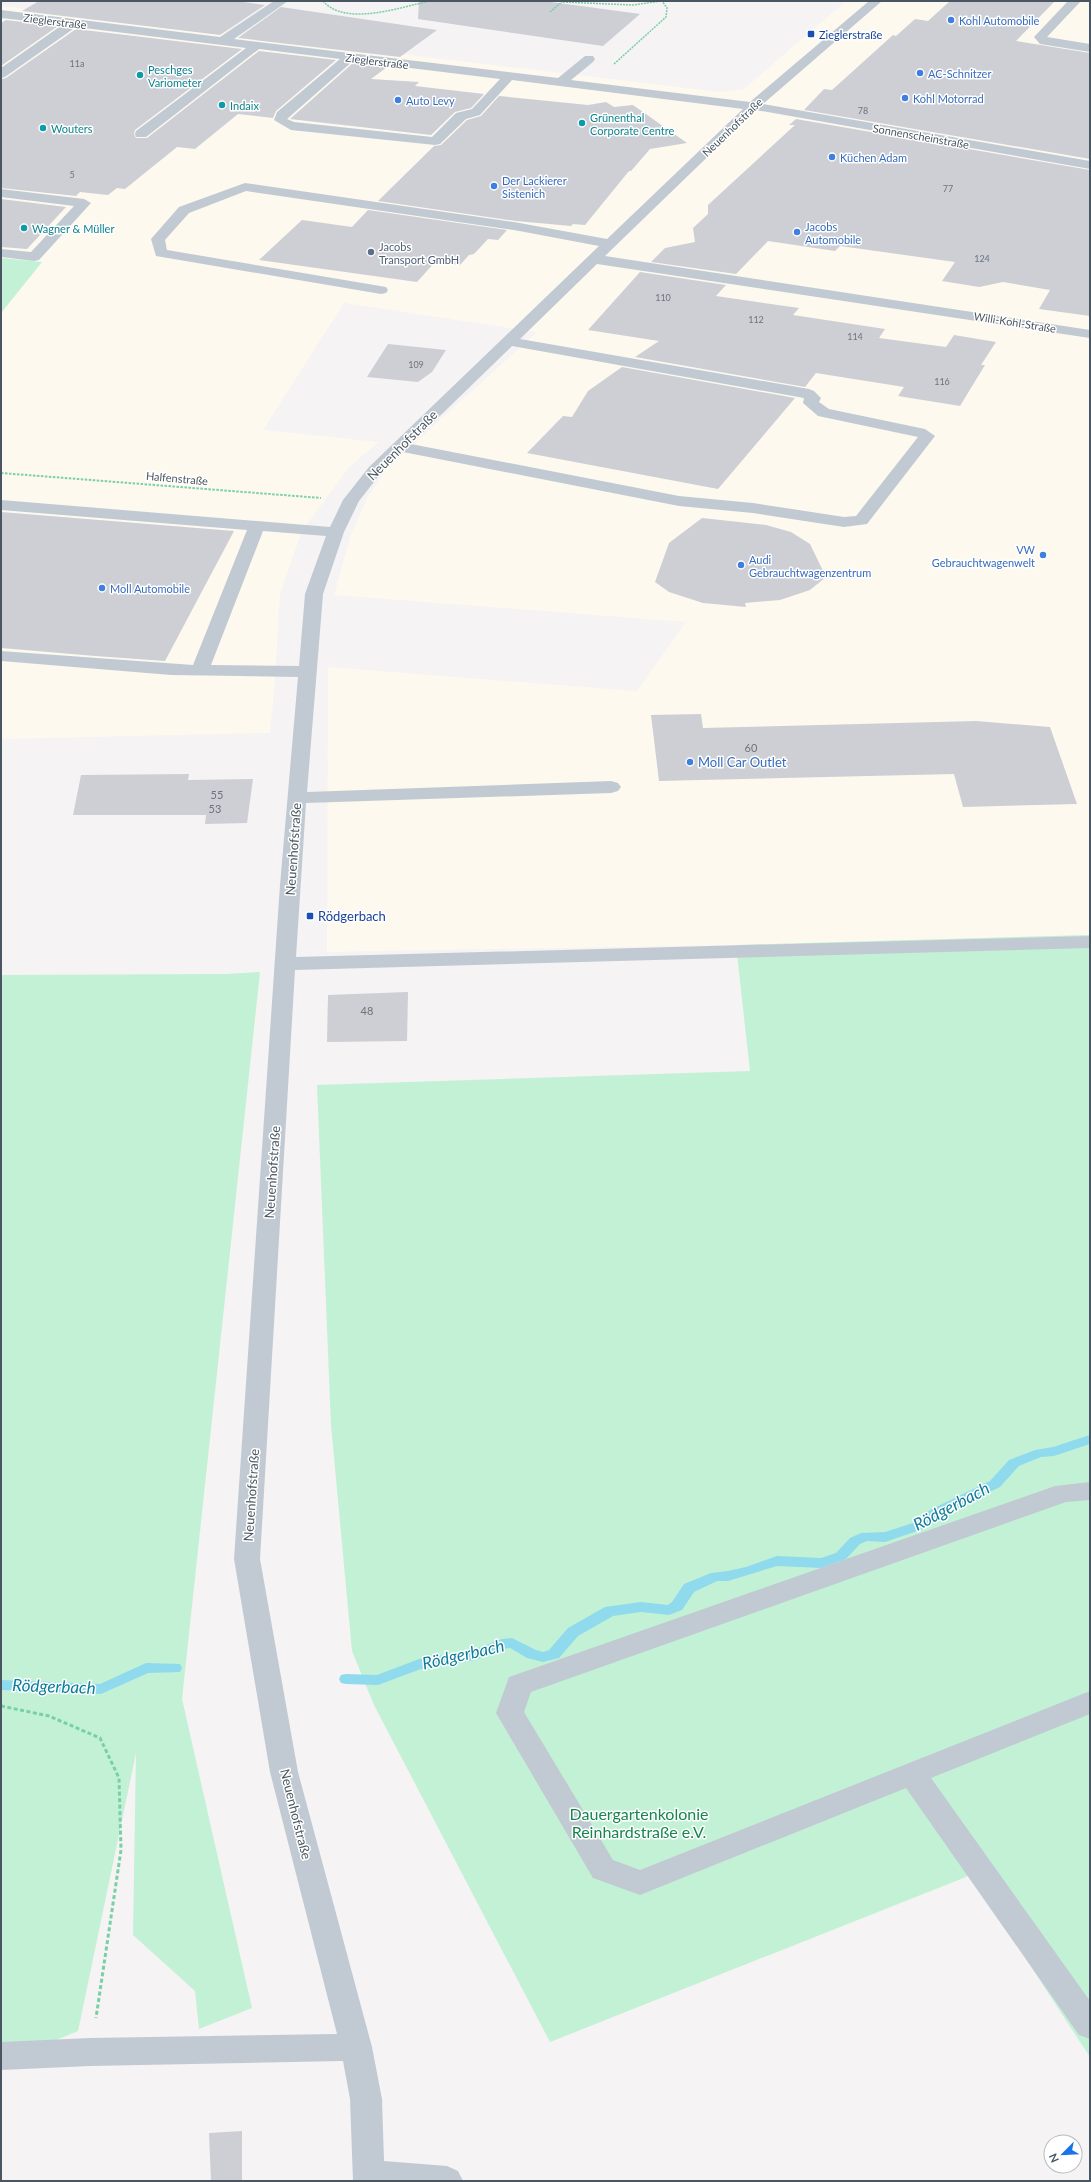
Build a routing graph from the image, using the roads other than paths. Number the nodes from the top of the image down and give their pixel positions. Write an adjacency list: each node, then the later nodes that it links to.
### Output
1 (282, 1): 8 (street)
2 (876, 1): 16 (street, Neuenhofstraße)
3 (1075, 1): 10 (street)
4 (48, 9): 6 (street)
5 (1, 14): 6 (street, Zieglerstraße)
6 (36, 18): 7 (street, Zieglerstraße)
7 (73, 23): 8 (street, Zieglerstraße); 13 (street)
8 (221, 42): 9 (street, Zieglerstraße)
9 (256, 46): 11 (street, Zieglerstraße); 17 (street)
10 (1090, 48)
11 (350, 58): 14 (street, Zieglerstraße); 14 (street)
12 (589, 59): 15 (street)
13 (1, 74)
14 (508, 77): 15 (street, Zieglerstraße)
15 (560, 83): 16 (street, Zieglerstraße)
16 (753, 106): 18 (street, Sonnenscheinstraße); 20 (street, Neuenhofstraße)
17 (141, 134)
18 (1090, 165)
19 (1, 192): 21 (street)
20 (609, 244): 22 (street, Neuenhofstraße); 23 (street)
21 (1, 254)
22 (594, 259): 24 (street); 27 (street, Neuenhofstraße)
23 (381, 290)
24 (939, 311): 25 (street); 26 (street, Willi-Kohl-Straße)
25 (1090, 321)
26 (1090, 334)
27 (508, 341): 28 (street, Neuenhofstraße); 28 (street)
28 (399, 446): 31 (street, Neuenhofstraße)
29 (1, 505): 30 (street)
30 (257, 526): 31 (street); 33 (street)
31 (336, 532): 34 (street, Neuenhofstraße)
32 (1, 656): 33 (street)
33 (200, 670): 34 (street)
34 (306, 672): 36 (street, Neuenhofstraße)
35 (611, 787): 36 (street)
36 (297, 798): 38 (street, Neuenhofstraße)
37 (1090, 942): 38 (street)
38 (286, 964): 43 (street, Neuenhofstraße)
39 (1090, 1492): 41 (street)
40 (1090, 1702): 41 (street)
41 (912, 1774): 42 (street)
42 (1090, 2026)
43 (356, 2047): 44 (street); 45 (street, Neuenhofstraße)
44 (1, 2056)
45 (369, 2178): 46 (street)
46 (447, 2181)

